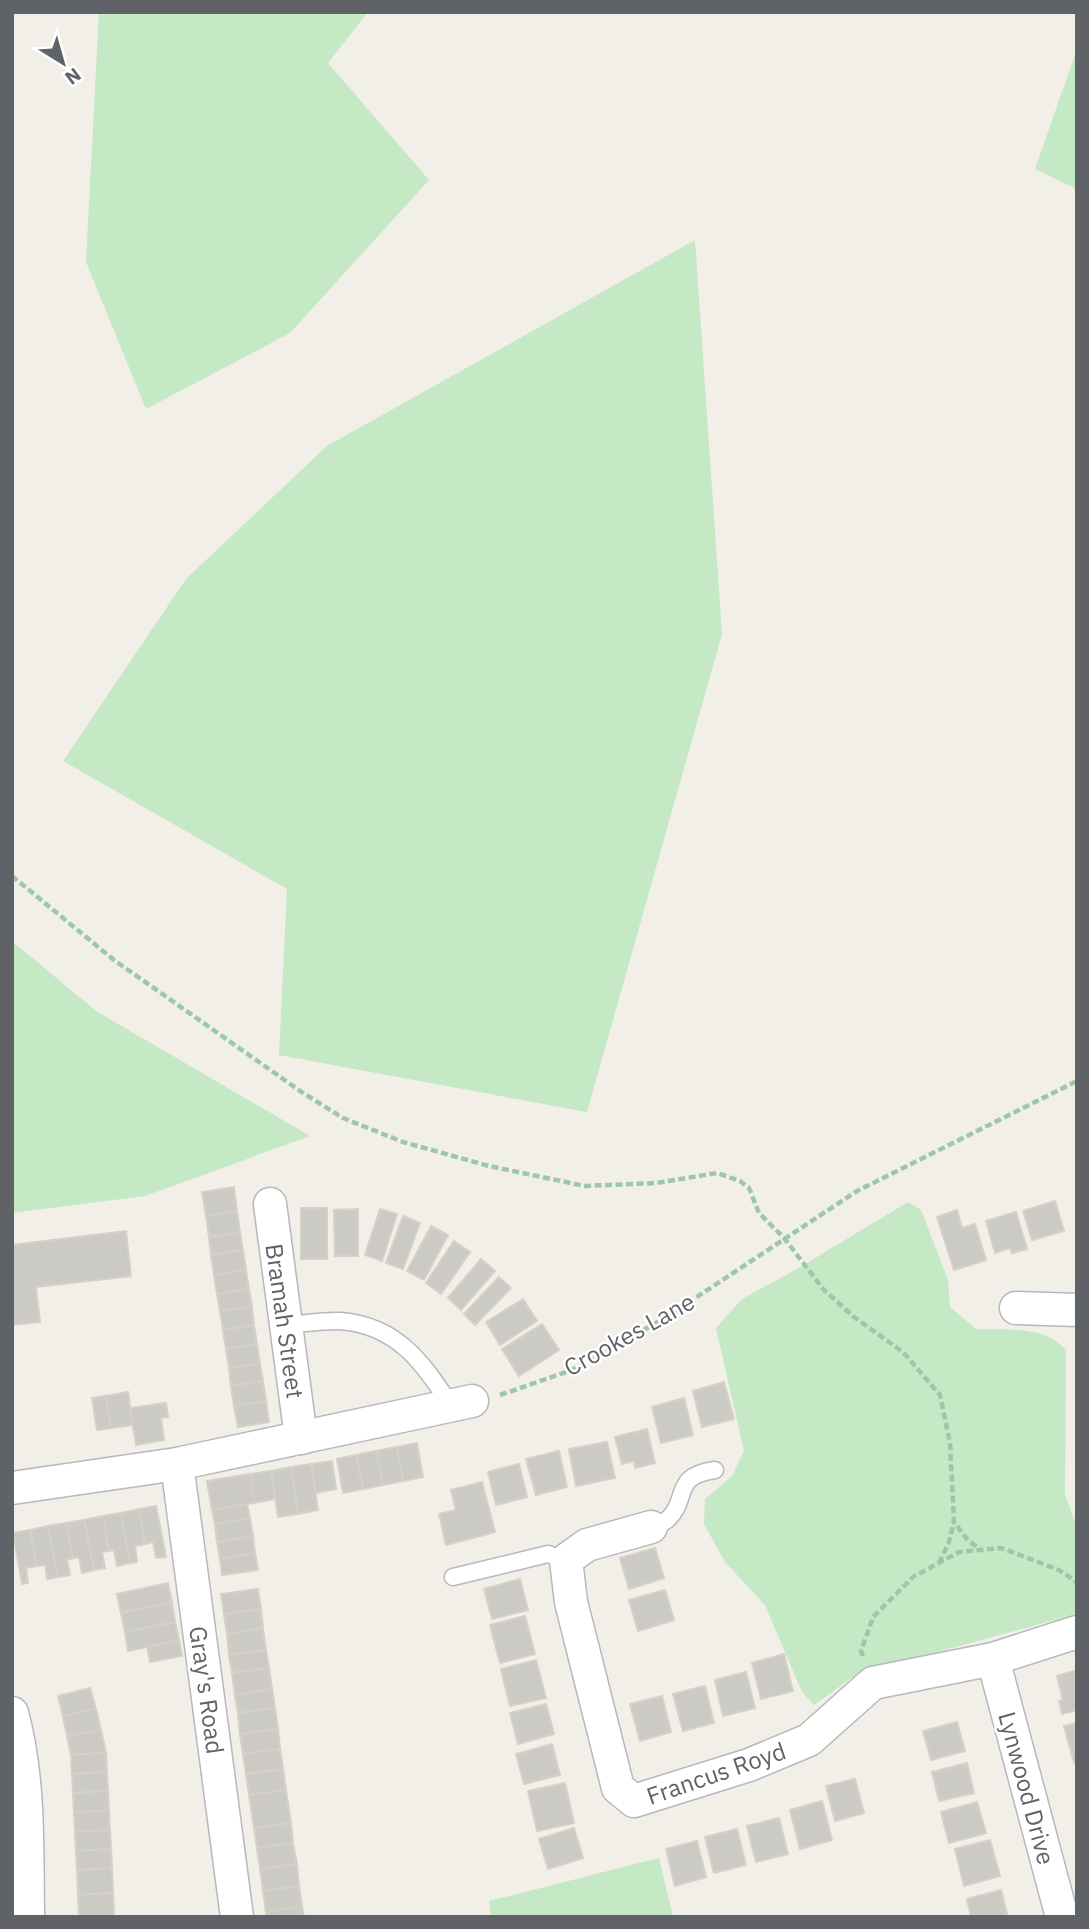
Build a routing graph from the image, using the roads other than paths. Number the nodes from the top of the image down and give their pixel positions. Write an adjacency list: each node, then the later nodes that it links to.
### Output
1 (270, 1204): 4 (street, Bramah Street)
2 (1016, 1308): 3 (street)
3 (1077, 1310)
4 (286, 1325): 5 (lane); 6 (street, Bramah Street)
5 (461, 1404): 6 (street)
6 (301, 1438): 7 (street)
7 (177, 1464): 9 (street); 17 (street, Gray's Road)
8 (715, 1469): 10 (lane)
9 (12, 1488)
10 (651, 1527): 11 (street)
11 (566, 1560): 12 (lane); 14 (street, Francus Royd)
12 (453, 1577)
13 (1077, 1632): 14 (street, Francus Royd)
14 (993, 1659): 18 (street, Lynwood Drive)
15 (14, 1730): 16 (street)
16 (28, 1917)
17 (237, 1917)
18 (1062, 1917)

